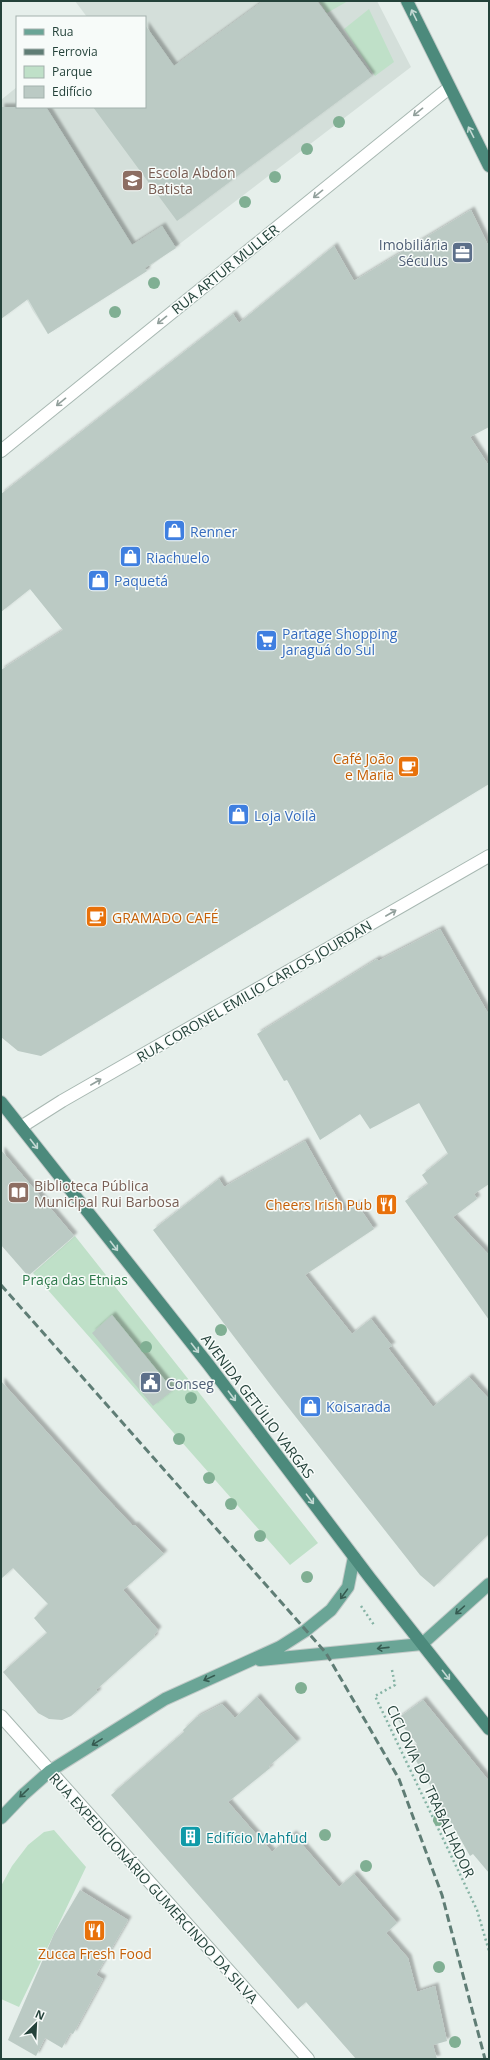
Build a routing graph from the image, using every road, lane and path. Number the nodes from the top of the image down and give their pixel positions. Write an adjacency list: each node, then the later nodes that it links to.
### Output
1 (407, 1): 2 (highway, one-way to 1)
2 (449, 88): 3 (highway, one-way to 2); 4 (street, RUA ARTUR MULLER, one-way to 4)
3 (489, 166)
4 (1, 451)
5 (489, 856): 7 (street, RUA CORONEL EMILIO CARLOS JOURDAN, one-way to 5)
6 (1, 1102): 7 (highway, AVENIDA GETÚLIO VARGAS)
7 (21, 1127): 8 (highway, AVENIDA GETÚLIO VARGAS, one-way to 8)
8 (354, 1557): 10 (main road); 11 (highway, AVENIDA GETÚLIO VARGAS)
9 (489, 1584): 11 (main road, one-way to 11)
10 (348, 1587): 12 (path); 13 (main road, one-way to 13)
11 (422, 1644): 12 (main road); 15 (highway, AVENIDA GETÚLIO VARGAS, one-way to 15)
12 (388, 1647): 13 (main road, one-way to 13); 18 (path, CICLOVIA DO TRABALHADOR)
13 (245, 1661): 16 (main road, one-way to 16)
14 (1, 1716): 16 (street, RUA EXPEDICIONÁRIO GUMERCINDO DA SILVA)
15 (489, 1729)
16 (50, 1771): 17 (main road, one-way to 17); 19 (street, RUA EXPEDICIONÁRIO GUMERCINDO DA SILVA)
17 (1, 1818)
18 (489, 1952)
19 (308, 2059)

